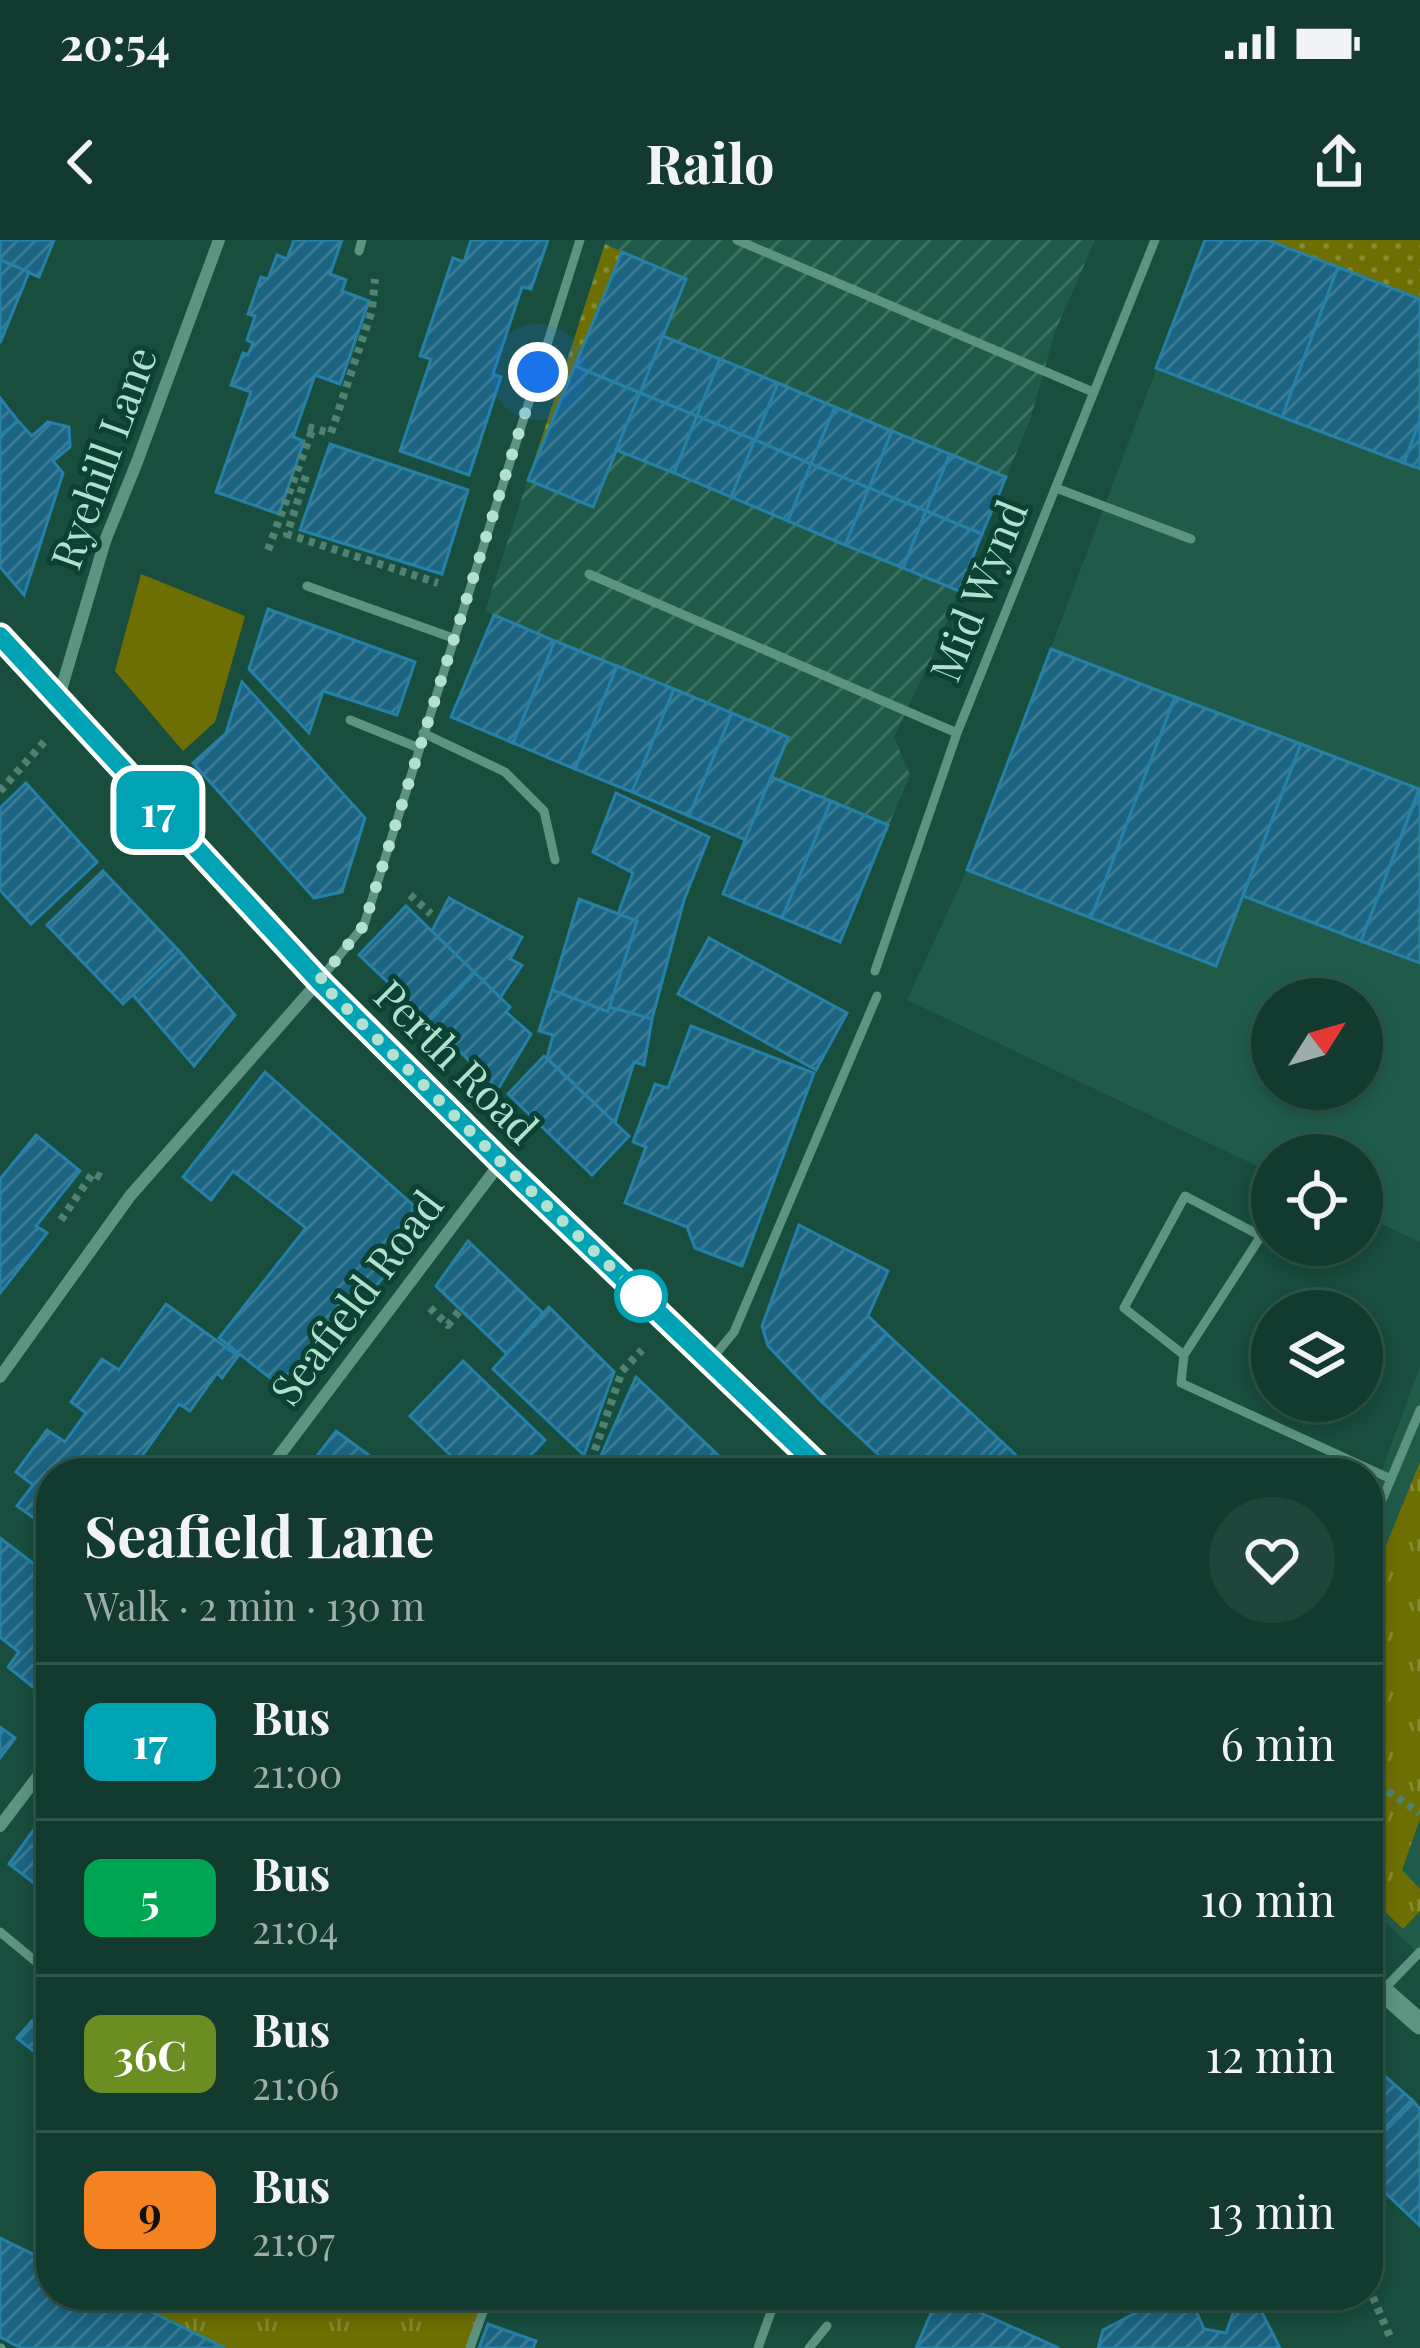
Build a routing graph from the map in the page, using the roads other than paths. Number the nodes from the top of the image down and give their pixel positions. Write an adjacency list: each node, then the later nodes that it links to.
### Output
1 (219, 240): 12 (street, Ryehill Lane)
2 (580, 240): 11 (lane)
3 (737, 240): 5 (lane)
4 (1155, 240): 5 (lane, Mid Wynd)
5 (1093, 392): 6 (lane, Mid Wynd)
6 (1056, 488): 7 (lane); 15 (lane, Mid Wynd)
7 (1191, 539)
8 (589, 574): 15 (lane)
9 (307, 586): 11 (lane)
10 (0, 636): 12 (street, Perth Road)
11 (453, 638): 14 (lane)
12 (58, 701): 19 (street, Perth Road)
13 (350, 720): 16 (lane)
14 (424, 733): 16 (lane); 17 (lane)
15 (958, 733): 18 (lane, Mid Wynd)
16 (419, 748): 19 (lane)
17 (555, 860)
18 (875, 971)
19 (319, 981): 21 (street, Perth Road); 24 (street)
20 (877, 996): 23 (lane)
21 (501, 1162): 23 (street, Perth Road); 26 (street, Seafield Road)
22 (1184, 1355): 22 (lane); 28 (lane)
23 (709, 1361): 27 (street, Perth Road)
24 (3, 1369)
25 (1420, 1411): 30 (lane)
26 (277, 1458)
27 (810, 1458)
28 (1345, 1458)
29 (1383, 1475): 30 (lane)
30 (1391, 1479): 31 (lane)
31 (1383, 1498)
32 (36, 1778): 33 (street)
33 (1, 1821)
34 (0, 1932): 36 (lane)
35 (1420, 1952): 37 (lane)
36 (36, 1962)
37 (1383, 1979)
38 (1383, 1992): 39 (street)
39 (1420, 2024)
40 (484, 2310): 43 (lane)
41 (772, 2310): 44 (lane)
42 (827, 2326): 45 (lane)
43 (470, 2348)
44 (758, 2348)
45 (809, 2348)

